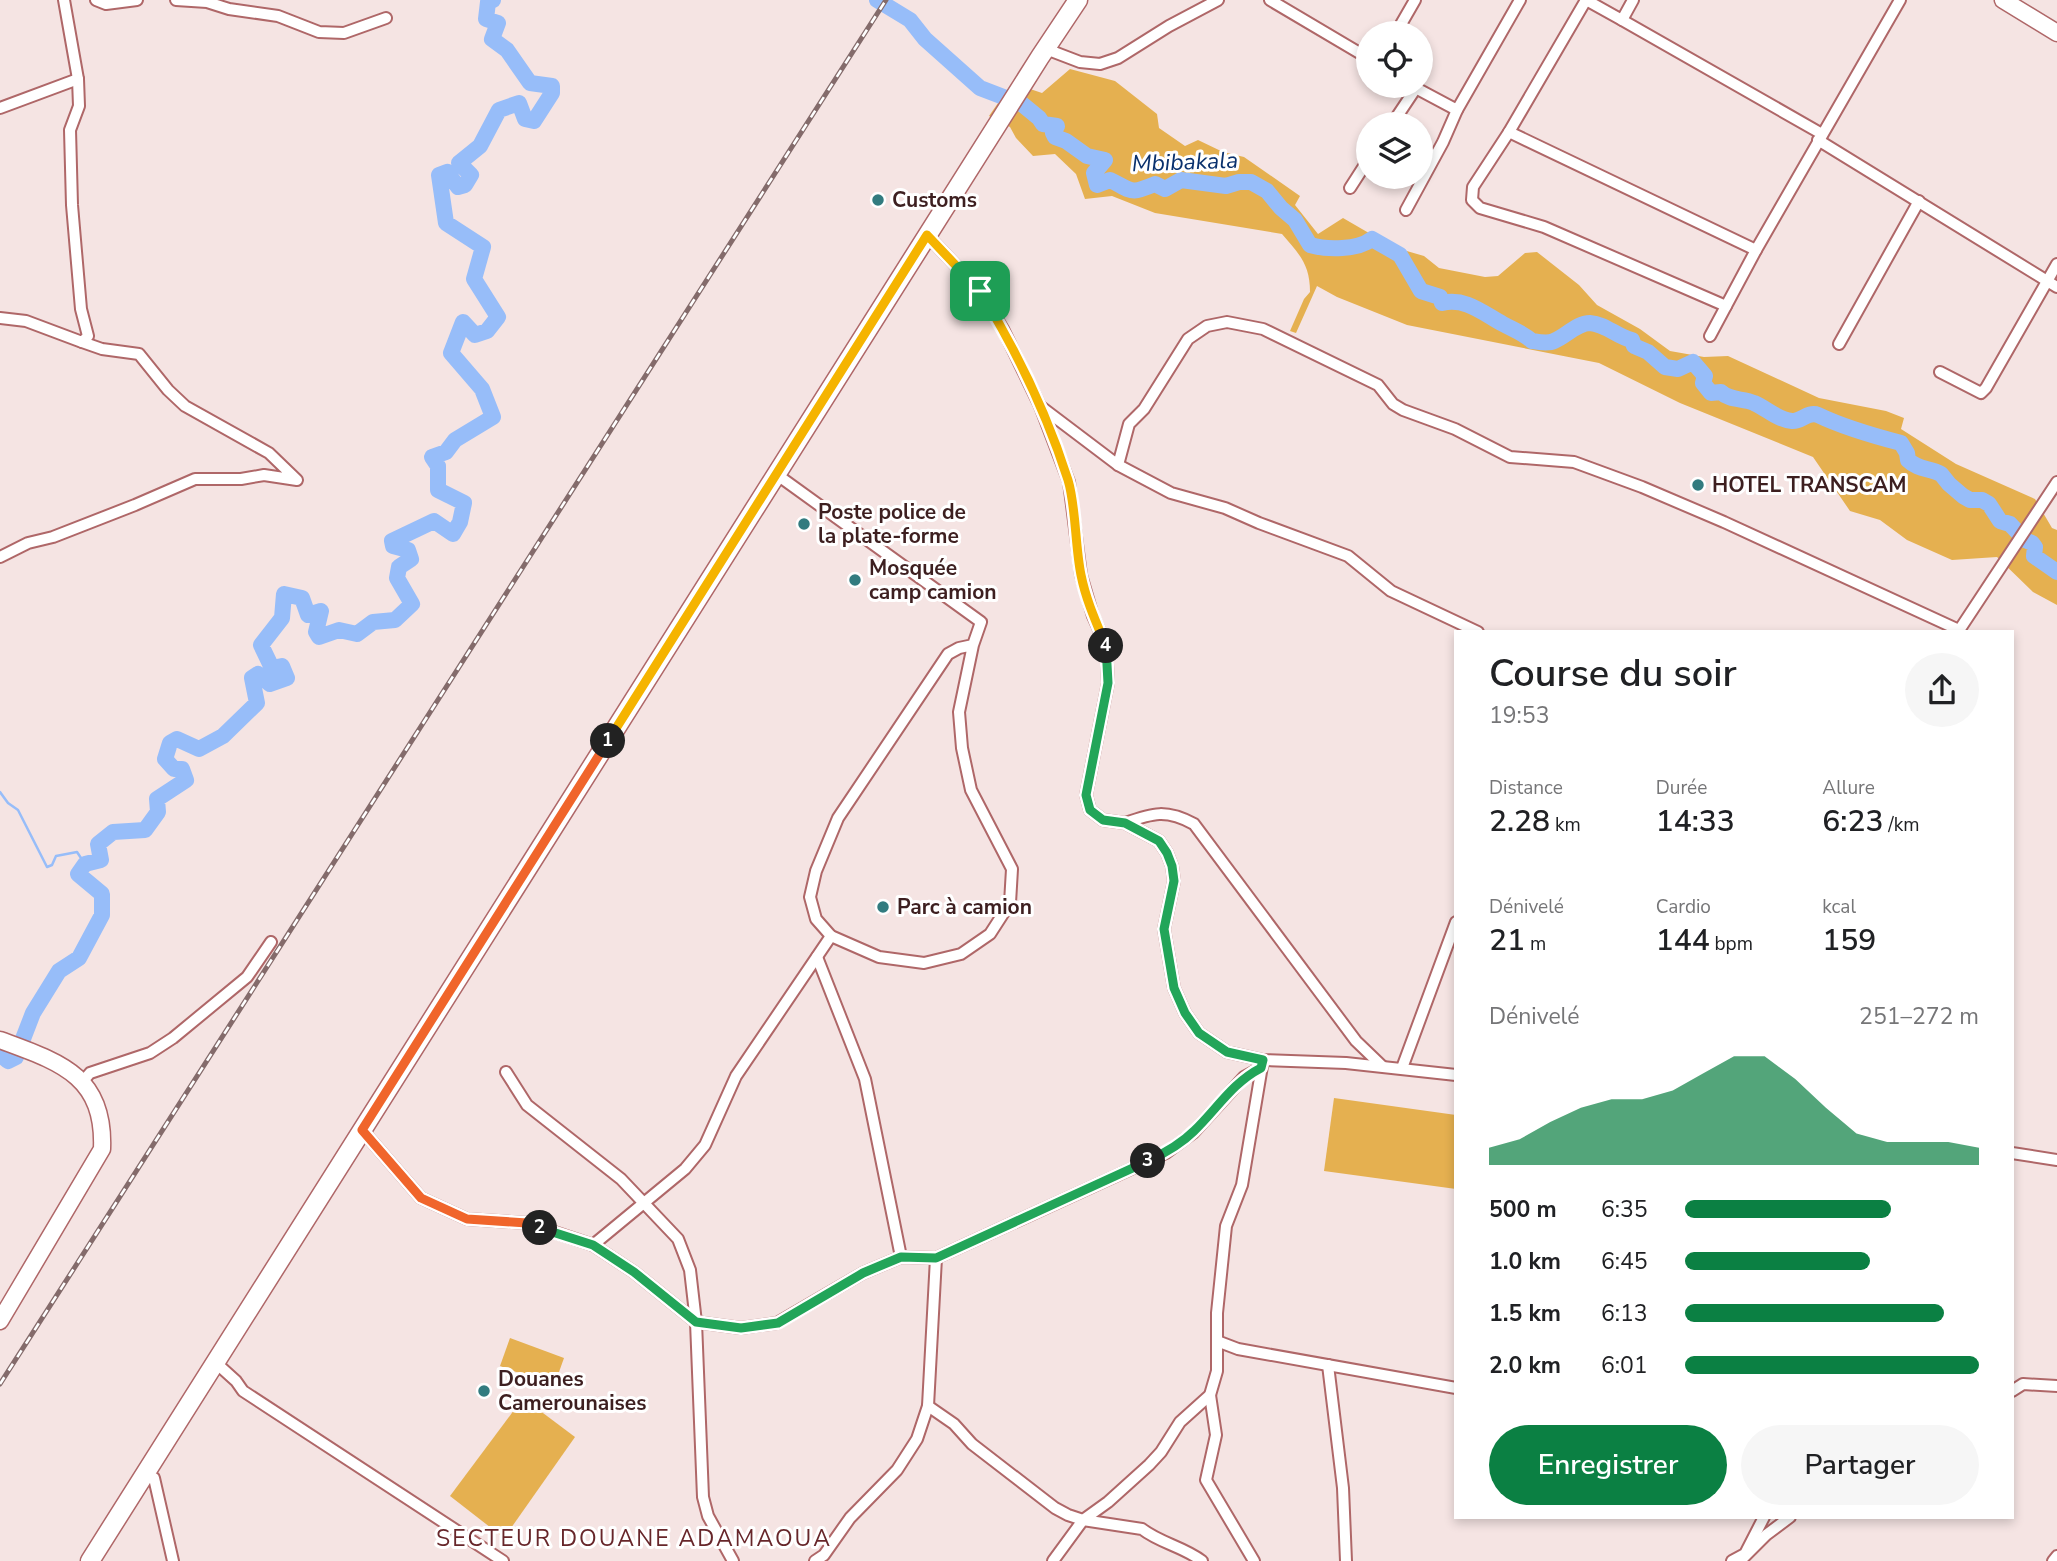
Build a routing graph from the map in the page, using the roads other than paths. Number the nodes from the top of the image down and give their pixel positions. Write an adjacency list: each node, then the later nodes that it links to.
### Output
1 (64, 0): 21 (street)
2 (96, 0): 3 (street)
3 (137, 0)
4 (176, 0): 14 (street)
5 (1078, 0): 19 (main road)
6 (1218, 0): 19 (street)
7 (1270, 0): 20 (street)
8 (1415, 0): 17 (street)
9 (1520, 0): 24 (street)
10 (1586, 0): 16 (street); 25 (street)
11 (1633, 0): 16 (street)
12 (1900, 0): 26 (street)
13 (2003, 0): 18 (street)
14 (207, 1): 15 (street)
15 (386, 18)
16 (1622, 20): 26 (street)
17 (1403, 21)
18 (2057, 33)
19 (1046, 49): 31 (main road)
20 (1356, 51)
21 (78, 79): 23 (street); 38 (street)
22 (1433, 97): 24 (street)
23 (0, 108)
24 (1457, 110): 30 (street)
25 (1509, 132): 32 (street); 35 (street)
26 (1820, 137): 29 (street); 32 (street)
27 (1356, 179): 28 (street)
28 (1350, 188)
29 (1919, 201): 34 (street); 39 (street)
30 (1406, 210)
31 (927, 235): 41 (street); 43 (main road)
32 (1756, 250): 35 (street)
33 (2057, 264): 34 (street)
34 (2052, 283): 40 (street)
35 (1726, 306): 37 (street)
36 (0, 318): 38 (street)
37 (1710, 336)
38 (82, 342): 45 (street)
39 (1839, 344)
40 (1940, 372)
41 (1040, 406): 42 (street); 50 (street)
42 (1118, 465): 46 (street); 47 (street)
43 (776, 474): 49 (street); 62 (main road)
44 (2057, 482): 48 (street)
45 (0, 556)
46 (1474, 630)
47 (1957, 630)
48 (1960, 630)
49 (973, 645): 52 (street); 52 (street)
50 (1125, 823): 56 (street); 57 (street)
51 (1454, 927): 58 (street)
52 (831, 936): 54 (street)
53 (271, 942): 61 (street)
54 (817, 957): 65 (street); 67 (street)
55 (14, 1045): 61 (street)
56 (1262, 1064): 57 (street); 68 (street); 71 (street)
57 (1382, 1066): 58 (street)
58 (1402, 1068): 60 (street)
59 (506, 1072): 65 (street)
60 (1454, 1075)
61 (83, 1081): 69 (street)
62 (362, 1130): 66 (street); 72 (main road)
63 (2014, 1153): 64 (street)
64 (2057, 1160)
65 (644, 1204): 66 (street); 70 (street)
66 (593, 1245): 70 (street)
67 (901, 1257): 68 (street); 70 (street)
68 (936, 1258): 78 (street)
69 (0, 1321)
70 (696, 1322): 88 (street)
71 (1217, 1341): 73 (street); 77 (street)
72 (215, 1362): 85 (main road); 87 (street)
73 (1328, 1365): 75 (street); 93 (street)
74 (2057, 1386): 76 (street)
75 (1454, 1388)
76 (2014, 1390)
77 (1210, 1395): 82 (street); 92 (street)
78 (928, 1406): 82 (street); 89 (street)
79 (154, 1478): 86 (street)
80 (1763, 1519): 84 (street)
81 (1788, 1519): 84 (street)
82 (1083, 1520): 90 (street); 91 (street)
83 (2057, 1556): 95 (street)
84 (1742, 1558): 94 (street)
85 (90, 1561)
86 (173, 1561)
87 (503, 1561)
88 (733, 1561)
89 (815, 1561)
90 (1053, 1561)
91 (1202, 1561)
92 (1254, 1561)
93 (1348, 1561)
94 (1732, 1561)
95 (2053, 1561)

